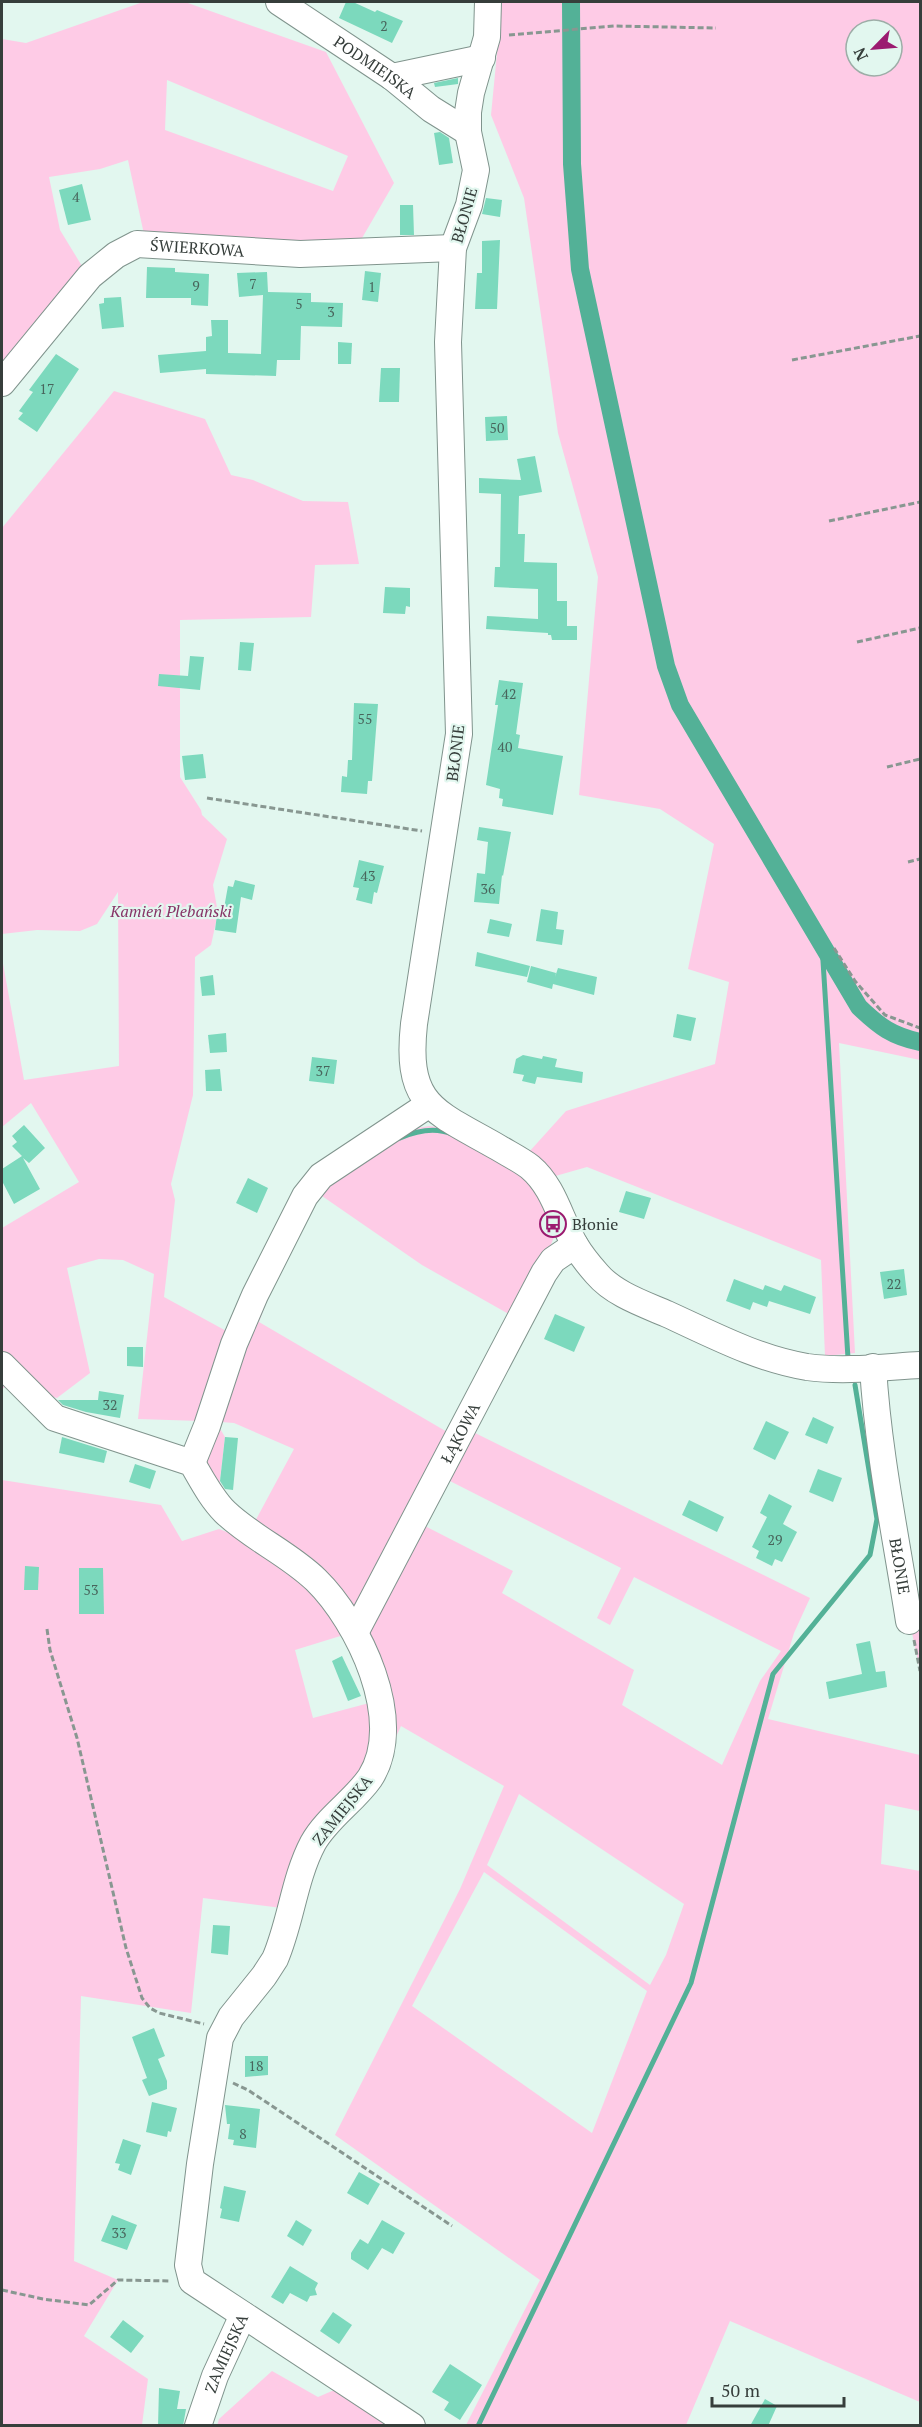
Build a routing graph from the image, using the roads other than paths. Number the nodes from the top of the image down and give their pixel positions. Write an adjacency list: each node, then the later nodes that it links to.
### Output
1 (279, 2): 4 (street, PODMIEJSKA)
2 (488, 2): 3 (street, BŁONIE)
3 (484, 47): 4 (street); 5 (street, BŁONIE)
4 (392, 77): 5 (street, PODMIEJSKA)
5 (468, 132): 6 (street, BŁONIE)
6 (453, 248): 7 (street, ŚWIERKOWA); 8 (street, BŁONIE)
7 (2, 383)
8 (428, 1105): 9 (street); 13 (street)
9 (575, 1245): 12 (street); 15 (street, ŁĄKOWA)
10 (2, 1365): 13 (street)
11 (921, 1365): 12 (street)
12 (873, 1367): 14 (street, BŁONIE)
13 (192, 1463): 15 (street, ZAMIEJSKA)
14 (909, 1621)
15 (356, 1631): 16 (street, ZAMIEJSKA)
16 (243, 2315): 17 (street, ZAMIEJSKA); 18 (street)
17 (198, 2426)
18 (412, 2426)

